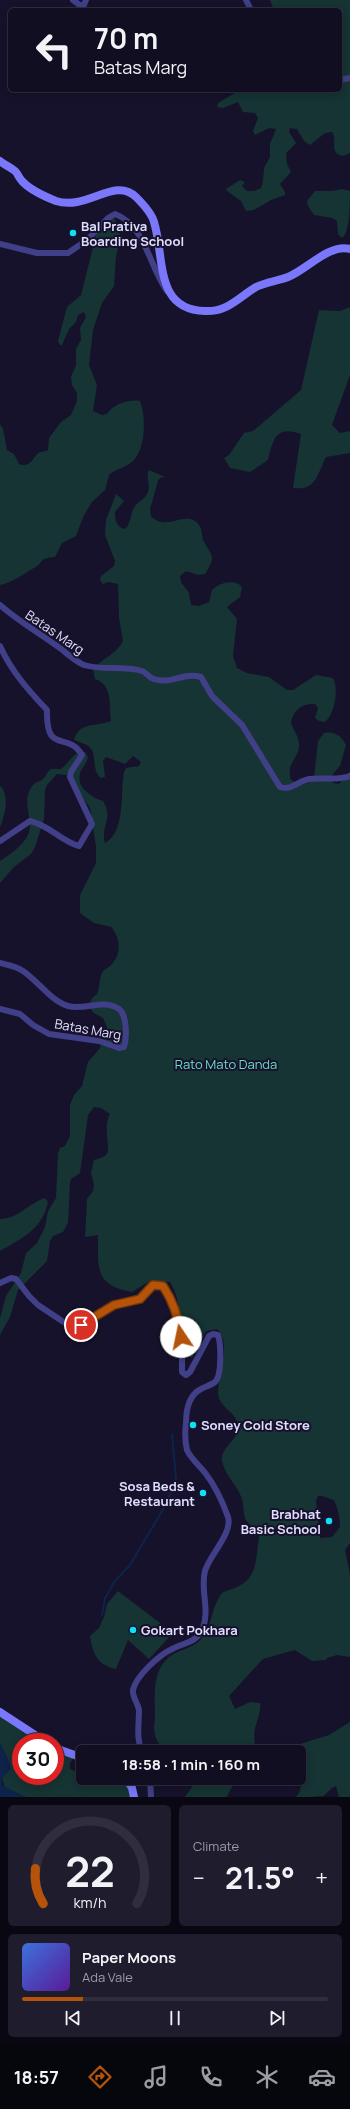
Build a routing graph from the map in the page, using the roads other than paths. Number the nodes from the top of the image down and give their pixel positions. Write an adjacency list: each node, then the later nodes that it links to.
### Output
1 (73, 0): 2 (street)
2 (86, 0)
3 (0, 161): 6 (street)
4 (0, 244): 6 (street)
5 (350, 249): 6 (street)
6 (170, 296)
7 (0, 605): 9 (street, Batas Marg)
8 (0, 646): 10 (street)
9 (350, 776)
10 (0, 840)
11 (0, 963): 12 (street, Batas Marg)
12 (0, 1009)
13 (0, 1283): 16 (street)
14 (0, 1712): 15 (street)
15 (32, 1733)
16 (140, 1745)
17 (64, 1751): 18 (street)
18 (76, 1756)
19 (130, 1785): 21 (street)
20 (150, 1785): 22 (street)
21 (134, 1797)
22 (151, 1797)

